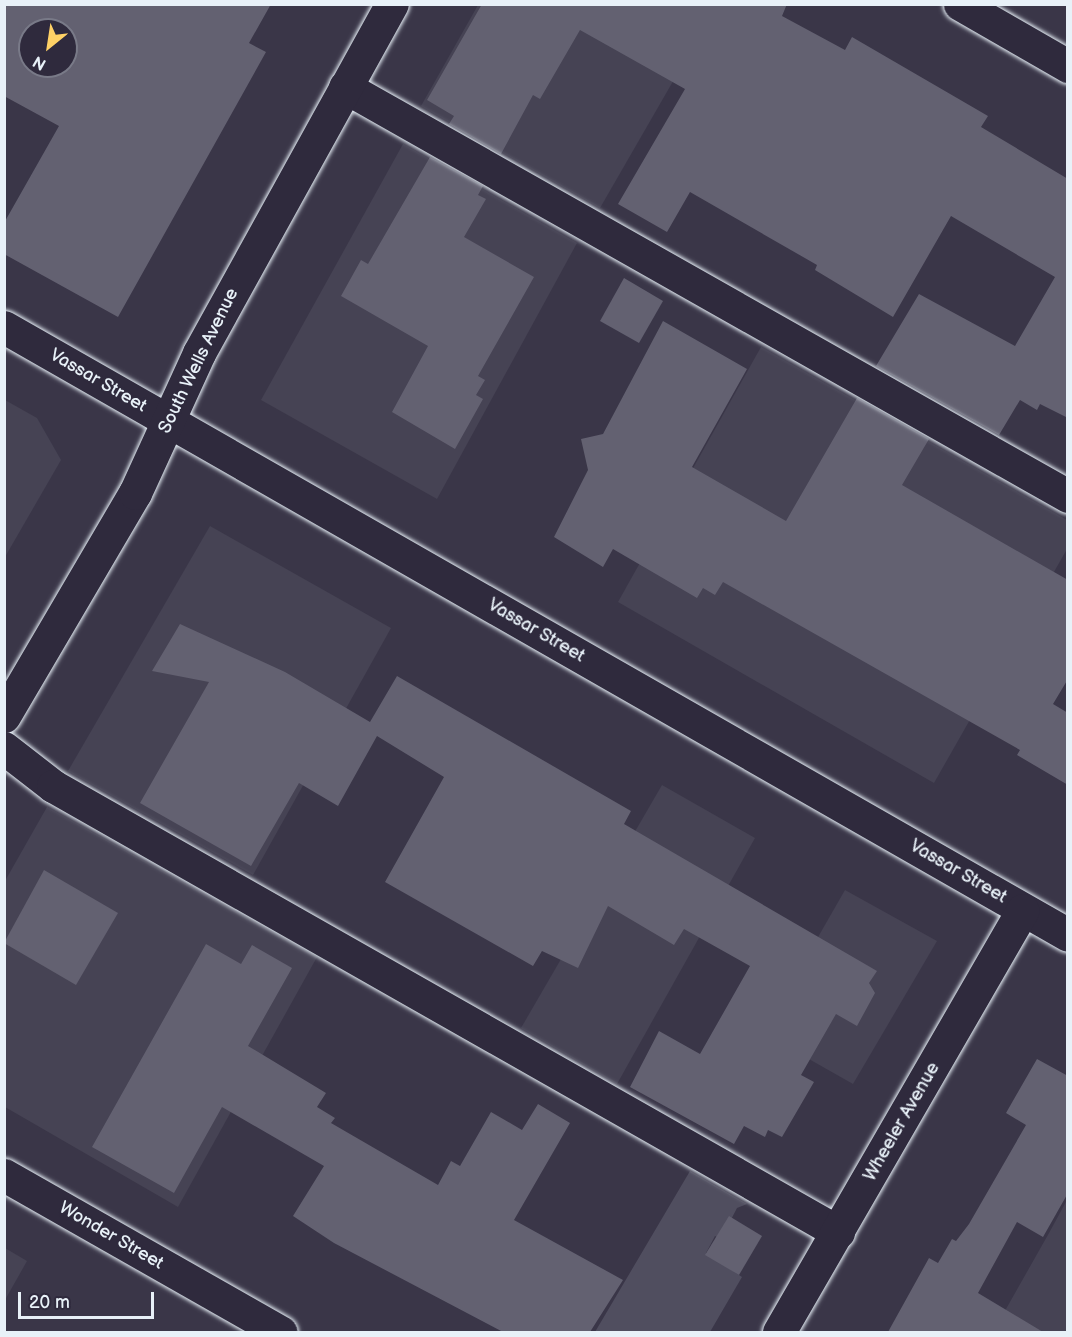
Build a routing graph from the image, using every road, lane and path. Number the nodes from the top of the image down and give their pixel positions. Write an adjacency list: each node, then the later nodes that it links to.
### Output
1 (392, 4): 4 (street, South Wells Avenue)
2 (960, 4): 3 (street)
3 (1068, 66)
4 (345, 87): 6 (street, South Wells Avenue); 7 (street)
5 (4, 327): 6 (street, Vassar Street)
6 (168, 421): 8 (street, South Wells Avenue); 10 (street, Vassar Street)
7 (1068, 496)
8 (4, 716)
9 (4, 748): 13 (street)
10 (1023, 910): 11 (street, Vassar Street); 13 (street, Wheeler Avenue)
11 (1068, 935)
12 (4, 1175): 14 (street, Wonder Street)
13 (838, 1232): 15 (street, Wheeler Avenue)
14 (280, 1332)
15 (779, 1332)

